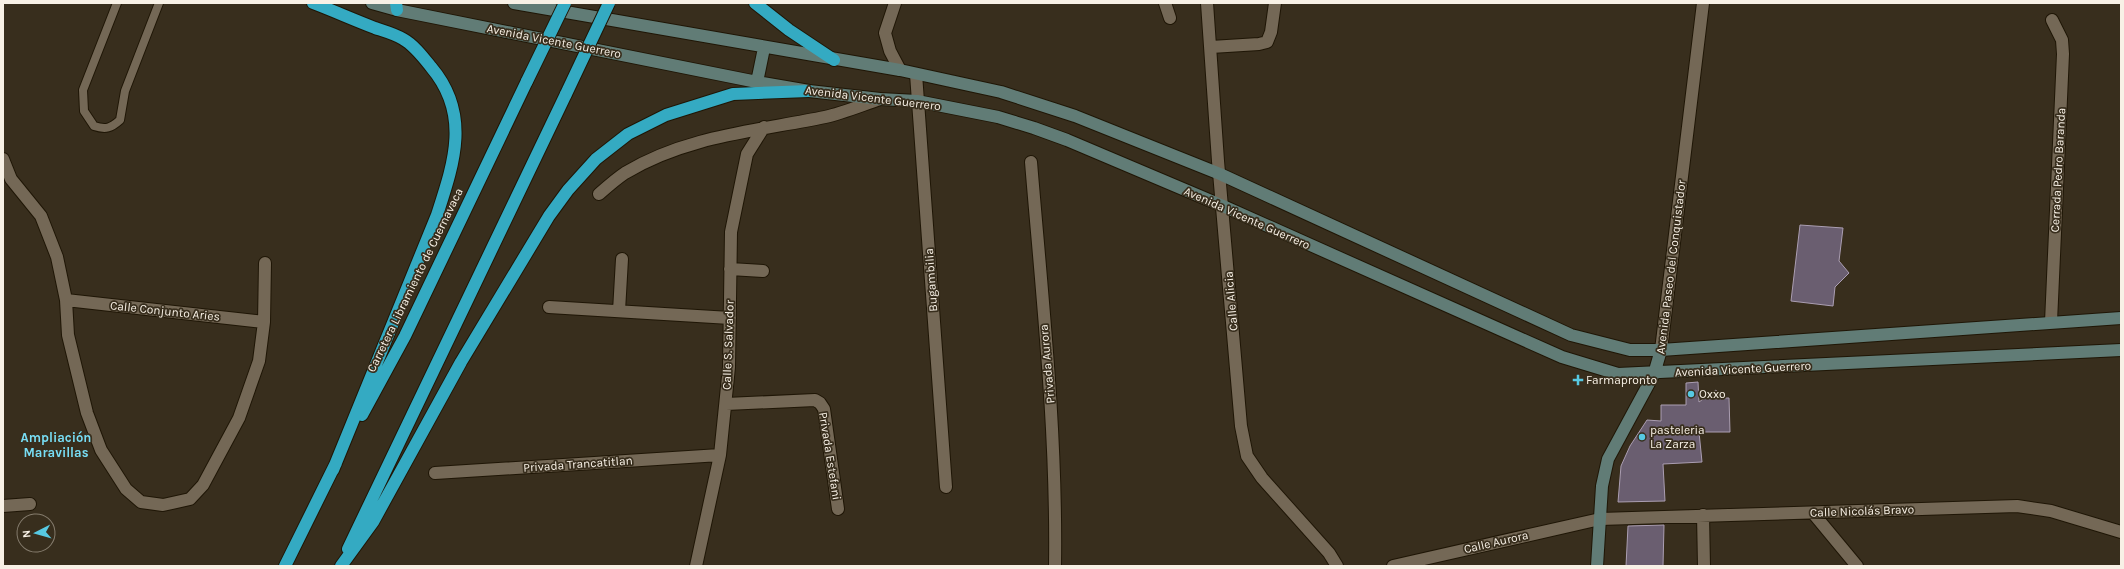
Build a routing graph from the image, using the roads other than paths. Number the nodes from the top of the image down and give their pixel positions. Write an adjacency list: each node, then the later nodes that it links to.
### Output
1 (117, 3): 2 (lane)
2 (159, 3)
3 (313, 3): 48 (highway)
4 (372, 3): 14 (main road, Avenida Vicente Guerrero)
5 (514, 3): 18 (main road, Avenida Vicente Guerrero)
6 (565, 3): 48 (highway, Carretera Libramiento de Cuernavaca, bridge)
7 (610, 3): 59 (highway, bridge)
8 (755, 3): 19 (highway)
9 (895, 3): 20 (street)
10 (1165, 3): 15 (street)
11 (1207, 3): 17 (street, Calle Alicia)
12 (1275, 3): 17 (street)
13 (1703, 3): 43 (street, Avenida Paseo del Conquistador)
14 (397, 6): 22 (main road, Avenida Vicente Guerrero)
15 (1170, 18)
16 (2052, 20): 42 (street, Cerrada Pedro Baranda)
17 (1211, 47): 29 (street, Calle Alicia)
18 (764, 48): 19 (main road, Avenida Vicente Guerrero); 22 (main road)
19 (834, 60): 20 (main road, Avenida Vicente Guerrero)
20 (900, 70): 21 (main road, Avenida Vicente Guerrero)
21 (916, 74): 25 (street, Bugambilia); 29 (main road, Avenida Vicente Guerrero)
22 (757, 82): 23 (main road, Avenida Vicente Guerrero)
23 (809, 91): 24 (main road, Avenida Vicente Guerrero); 59 (highway)
24 (880, 99): 25 (main road, Avenida Vicente Guerrero); 26 (street)
25 (917, 101): 31 (main road, Avenida Vicente Guerrero); 50 (street, Bugambilia)
26 (764, 127): 30 (street); 34 (street, Calle S. Salvador)
27 (3, 159): 36 (street)
28 (1030, 162): 61 (street, Privada Aurora)
29 (1220, 174): 31 (street, Calle Alicia); 43 (main road, Avenida Vicente Guerrero)
30 (599, 194)
31 (1223, 206): 45 (main road, Avenida Vicente Guerrero); 62 (street, Calle Alicia)
32 (622, 259): 38 (street)
33 (266, 263): 41 (street)
34 (730, 269): 35 (street); 39 (street, Calle S. Salvador)
35 (763, 271)
36 (66, 300): 41 (street, Calle Conjunto Aries); 41 (street)
37 (549, 307): 38 (street)
38 (619, 311): 39 (street)
39 (730, 318): 46 (street, Calle S. Salvador)
40 (2121, 318): 42 (main road, Avenida Vicente Guerrero)
41 (264, 322)
42 (2051, 322): 43 (main road, Avenida Vicente Guerrero)
43 (1661, 350): 45 (main road, Avenida Paseo del Conquistador)
44 (2121, 350): 45 (main road, Avenida Vicente Guerrero)
45 (1654, 374): 56 (main road, Avenida Paseo del Conquistador)
46 (726, 404): 47 (street, Calle S. Salvador); 53 (street, Privada Estefani)
47 (720, 455): 49 (street, Privada Trancatitlan); 60 (street, Calle S. Salvador)
48 (333, 470): 58 (highway, Carretera Libramiento de Cuernavaca)
49 (435, 473)
50 (946, 487)
51 (30, 504): 52 (street)
52 (3, 506)
53 (838, 509)
54 (1813, 513): 55 (street, Calle Nicolás Bravo); 57 (street, Calle Nicolás Bravo); 66 (street)
55 (1703, 515): 56 (street, Calle Nicolás Bravo); 65 (street)
56 (1600, 518): 63 (street, Calle Aurora); 64 (main road, Avenida Paseo del Conquistador)
57 (2121, 532)
58 (284, 566)
59 (340, 566)
60 (696, 566)
61 (1055, 566)
62 (1337, 566)
63 (1393, 566)
64 (1597, 566)
65 (1704, 566)
66 (1858, 566)

